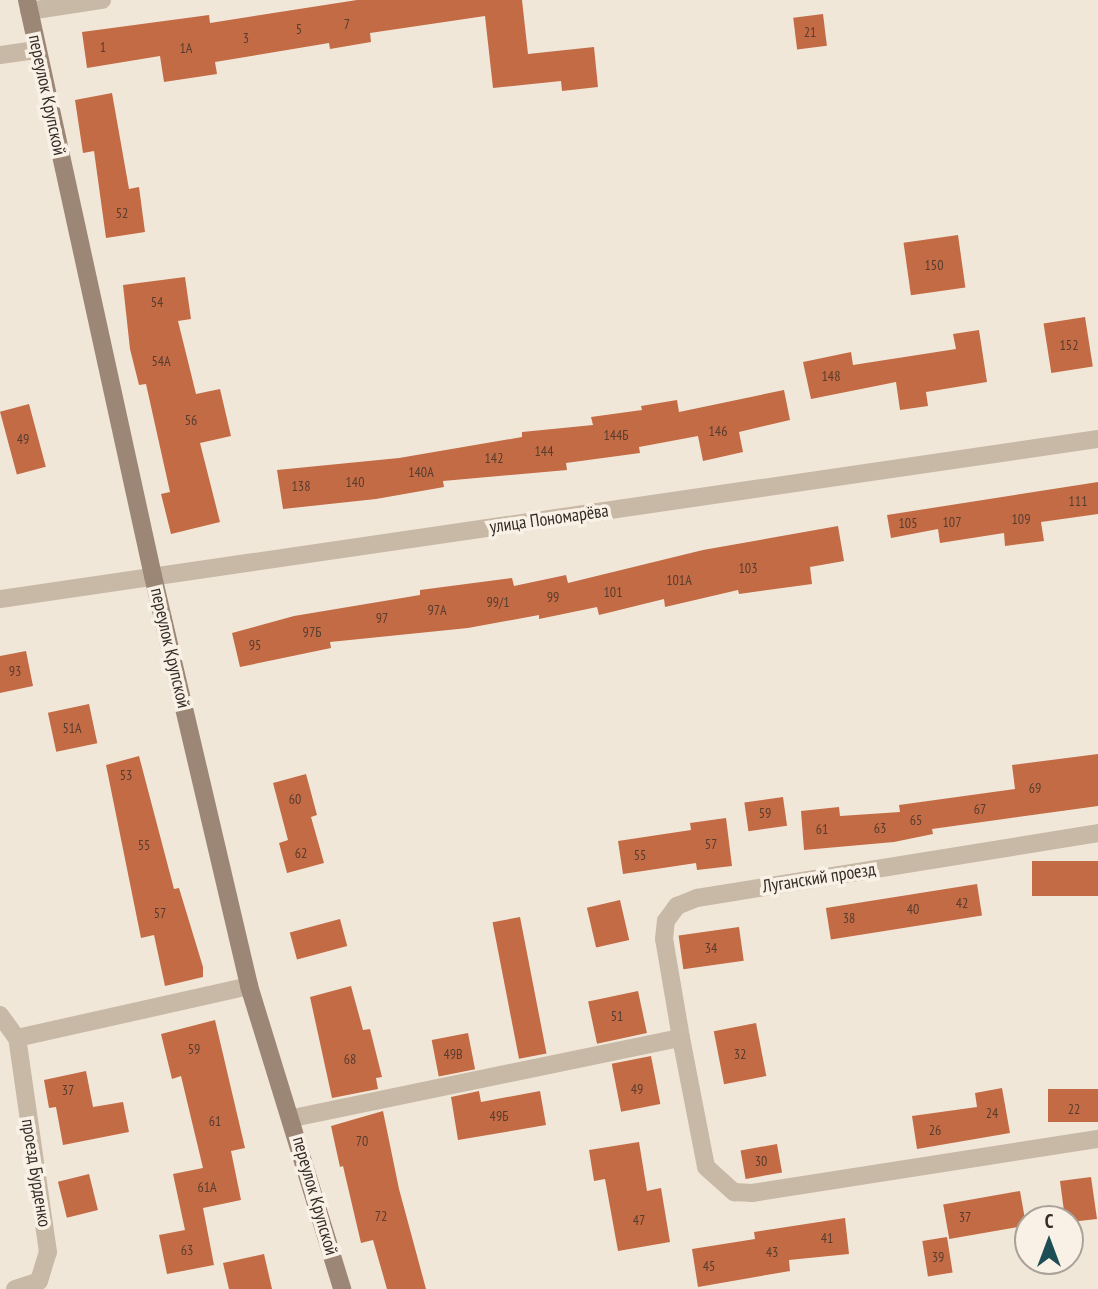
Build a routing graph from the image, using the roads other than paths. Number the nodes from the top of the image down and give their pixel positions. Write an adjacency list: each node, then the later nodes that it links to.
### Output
1 (102, 0): 2 (street)
2 (28, 6): 3 (street, переулок Крупской)
3 (36, 50): 4 (street); 6 (street, переулок Крупской)
4 (0, 55)
5 (1098, 439): 6 (street, улица Пономарёва)
6 (153, 576): 7 (street, улица Пономарёва); 9 (street, переулок Крупской)
7 (0, 598)
8 (1098, 833): 12 (street, Луганский проезд)
9 (249, 986): 11 (street); 13 (street, переулок Крупской)
10 (0, 1015): 11 (street, проезд Бурденко)
11 (17, 1038): 15 (street, проезд Бурденко)
12 (681, 1038): 13 (street); 14 (street, Луганский проезд)
13 (293, 1118): 16 (street, переулок Крупской)
14 (1098, 1139)
15 (15, 1289)
16 (342, 1289)

